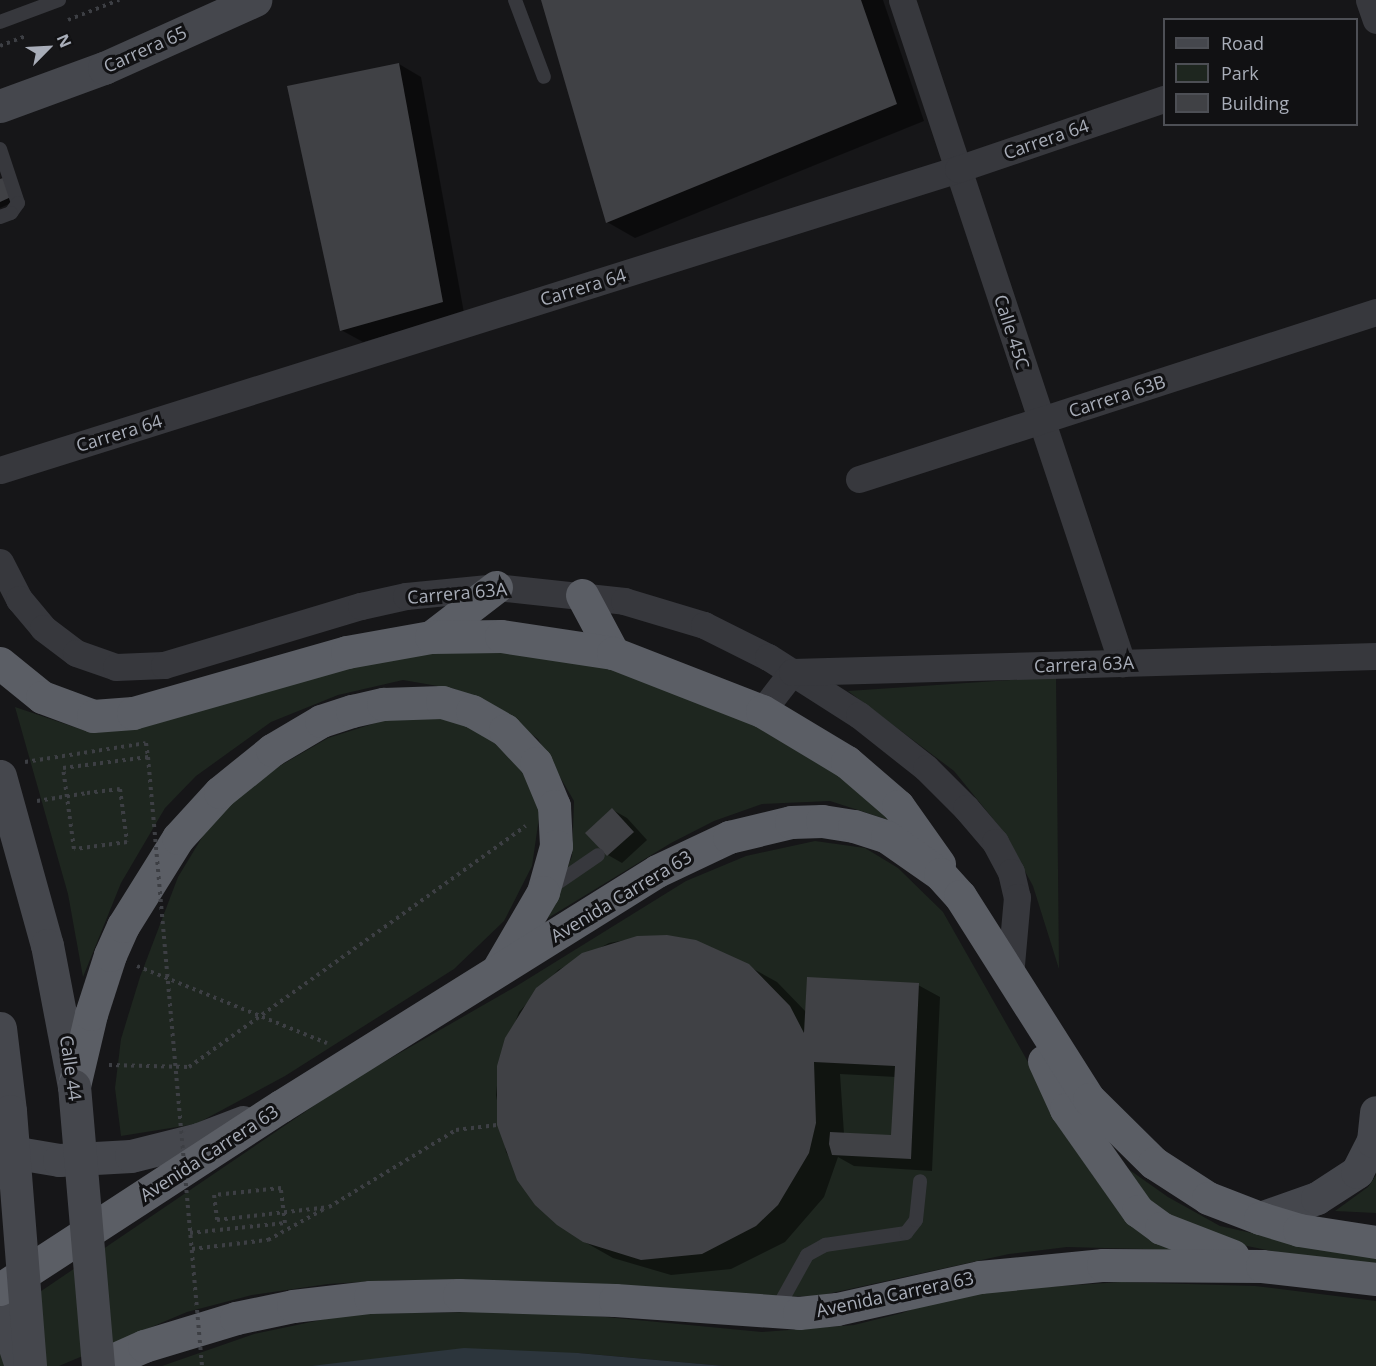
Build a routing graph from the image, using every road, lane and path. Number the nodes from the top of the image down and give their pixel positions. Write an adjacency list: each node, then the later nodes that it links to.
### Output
1 (59, 0): 7 (lane)
2 (255, 0): 12 (main road, Carrera 65)
3 (515, 0): 10 (lane)
4 (902, 0): 14 (street, Calle 45C)
5 (1370, 0): 6 (street)
6 (1376, 20)
7 (0, 22)
8 (1376, 27): 9 (street)
9 (1358, 33)
10 (544, 77)
11 (1163, 99): 14 (street, Carrera 64)
12 (0, 106)
13 (0, 149): 15 (lane)
14 (958, 169): 18 (street, Calle 45C); 19 (street, Carrera 64)
15 (4, 170): 16 (lane)
16 (0, 217)
17 (1376, 312): 18 (street, Carrera 63B)
18 (1041, 420): 20 (street, Carrera 63B); 28 (street, Calle 45C)
19 (0, 470)
20 (859, 479)
21 (0, 562): 22 (street, Carrera 63A)
22 (496, 587): 23 (street, Carrera 63A); 24 (highway)
23 (582, 595): 25 (highway); 29 (street, Carrera 63A)
24 (431, 638): 25 (highway); 27 (highway)
25 (614, 653): 30 (highway)
26 (1376, 656): 28 (street, Carrera 63A)
27 (0, 663)
28 (1122, 663): 29 (street, Carrera 63A)
29 (792, 672): 30 (street); 40 (street, Carrera 63A)
30 (762, 711): 37 (highway)
31 (148, 758): 32 (path); 33 (path, bridge); 53 (path, bridge)
32 (12, 770): 45 (main road, Calle 44)
33 (35, 802)
34 (554, 806): 36 (highway); 41 (path); 45 (highway)
35 (598, 855): 36 (lane)
36 (543, 892): 39 (highway)
37 (960, 896): 39 (highway, Avenida Carrera 63); 40 (highway, Avenida Carrera 63)
38 (133, 964): 41 (path)
39 (495, 973): 43 (highway, Avenida Carrera 63)
40 (1010, 976): 52 (highway, Avenida Carrera 63); 56 (highway)
41 (260, 1016): 43 (path); 44 (path)
42 (0, 1029): 62 (main road, bridge)
43 (361, 1057): 46 (highway, Avenida Carrera 63)
44 (105, 1065)
45 (75, 1086): 63 (main road, Calle 44, bridge)
46 (281, 1106): 49 (main road); 58 (highway, Avenida Carrera 63)
47 (1376, 1112): 52 (main road)
48 (497, 1125): 51 (path)
49 (0, 1150)
50 (920, 1181): 60 (lane)
51 (329, 1207): 53 (path, bridge); 55 (path)
52 (1260, 1218): 54 (highway, Avenida Carrera 63)
53 (190, 1233): 55 (path, bridge)
54 (1376, 1242)
55 (192, 1249): 64 (path, bridge)
56 (1262, 1266): 57 (highway, Avenida Carrera 63); 60 (highway, Avenida Carrera 63)
57 (1376, 1279)
58 (0, 1289)
59 (0, 1302): 61 (main road)
60 (775, 1313): 63 (highway, Avenida Carrera 63)
61 (21, 1366)
62 (30, 1366)
63 (99, 1366)
64 (202, 1366)

